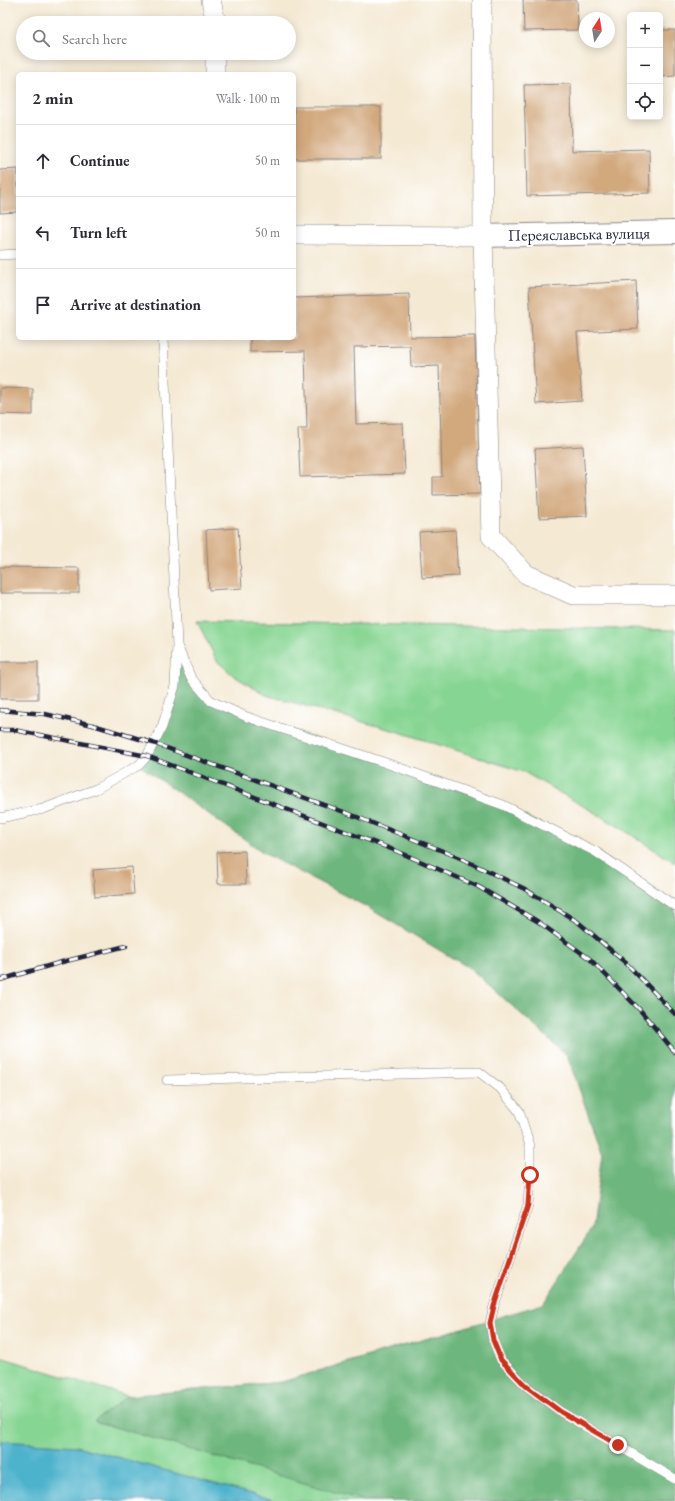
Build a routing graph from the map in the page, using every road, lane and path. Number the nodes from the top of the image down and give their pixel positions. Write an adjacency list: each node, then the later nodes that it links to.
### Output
1 (211, 0): 3 (street)
2 (482, 0): 8 (street)
3 (214, 16)
4 (215, 60): 5 (street)
5 (215, 72)
6 (675, 232): 8 (street, Переяславська вулиця)
7 (296, 235): 8 (street)
8 (483, 236): 12 (street)
9 (16, 254): 10 (lane)
10 (0, 255)
11 (163, 340): 13 (lane)
12 (675, 595)
13 (177, 644): 14 (lane); 15 (lane)
14 (0, 818)
15 (675, 906)
16 (167, 1080): 17 (lane)
17 (675, 1479)

